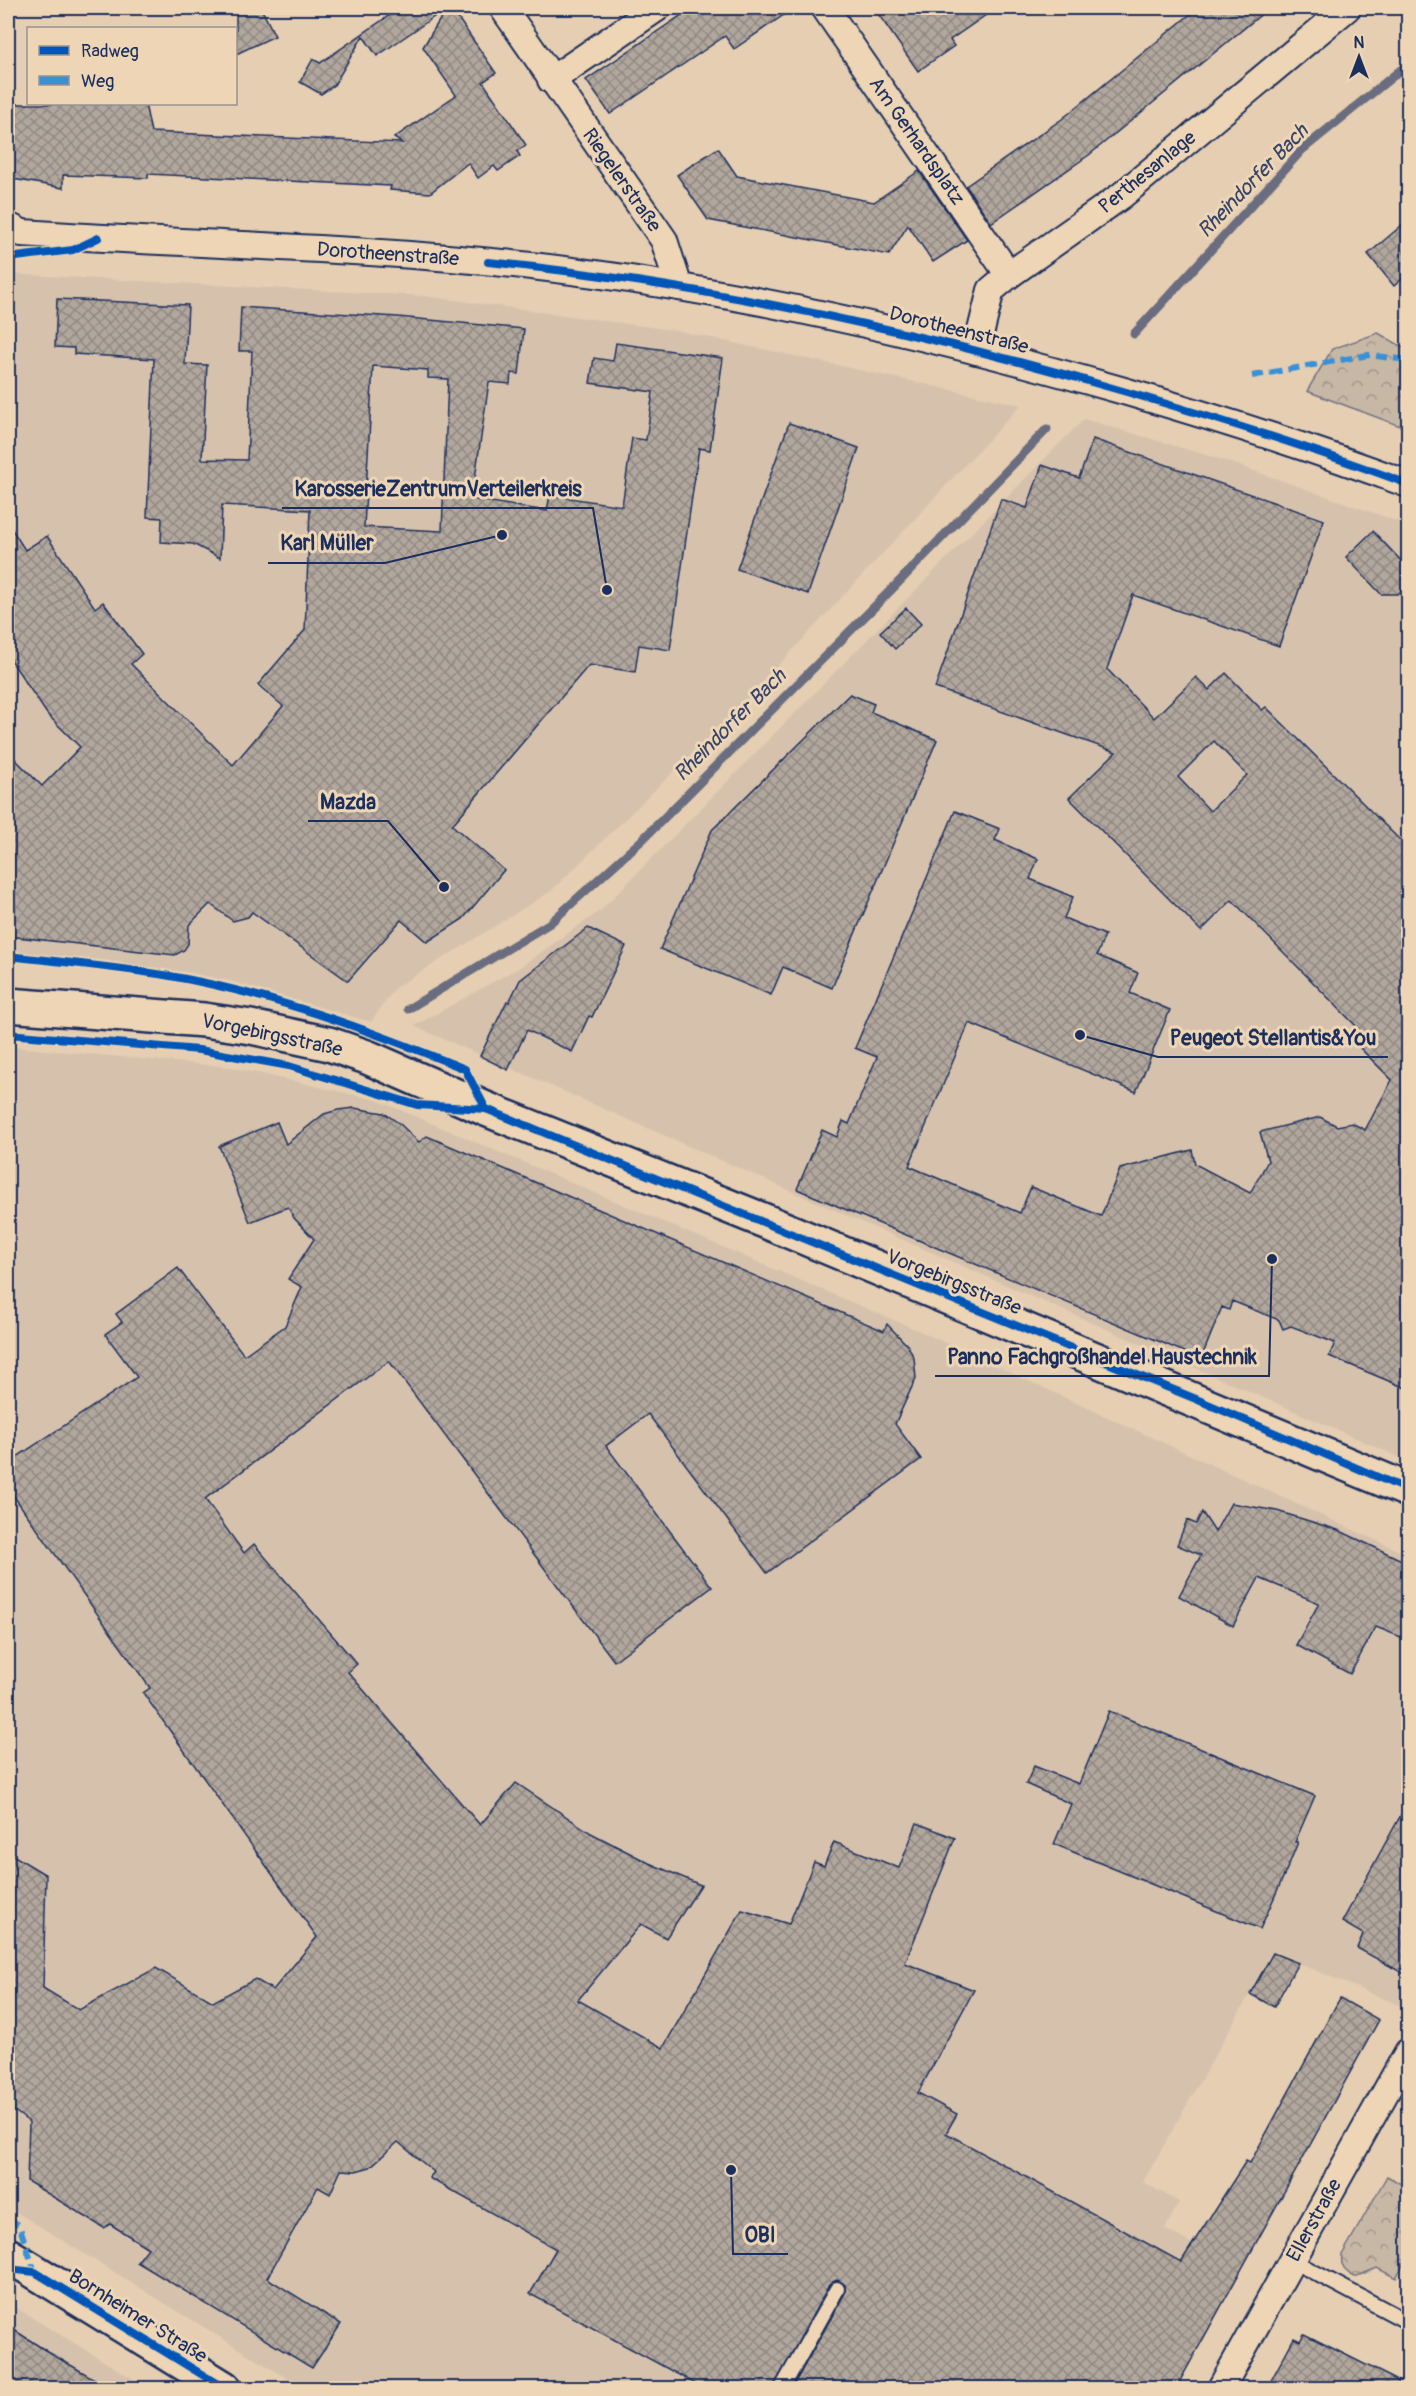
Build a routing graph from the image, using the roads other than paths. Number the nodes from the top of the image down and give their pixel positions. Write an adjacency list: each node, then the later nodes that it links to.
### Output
1 (503, 8): 5 (street, Riegelerstraße)
2 (657, 8): 5 (street)
3 (825, 8): 7 (street, Am Gerhardsplatz)
4 (1347, 8): 7 (street, Perthesanlage)
5 (551, 80): 8 (street, Riegelerstraße)
6 (12, 233): 8 (street, Dorotheenstraße)
7 (1009, 275): 9 (street, Perthesanlage)
8 (679, 287): 9 (street, Dorotheenstraße)
9 (976, 351): 10 (street, Dorotheenstraße)
10 (1408, 484)
11 (12, 1001): 12 (street, Vorgebirgsstraße)
12 (1408, 1490)
13 (1408, 2052): 15 (street, Ellerstraße)
14 (8, 2255): 18 (street, Bornheimer Straße)
15 (1291, 2260): 17 (lane); 20 (street, Ellerstraße)
16 (837, 2289): 19 (lane)
17 (1408, 2322)
18 (224, 2388)
19 (782, 2388)
20 (1221, 2388)

